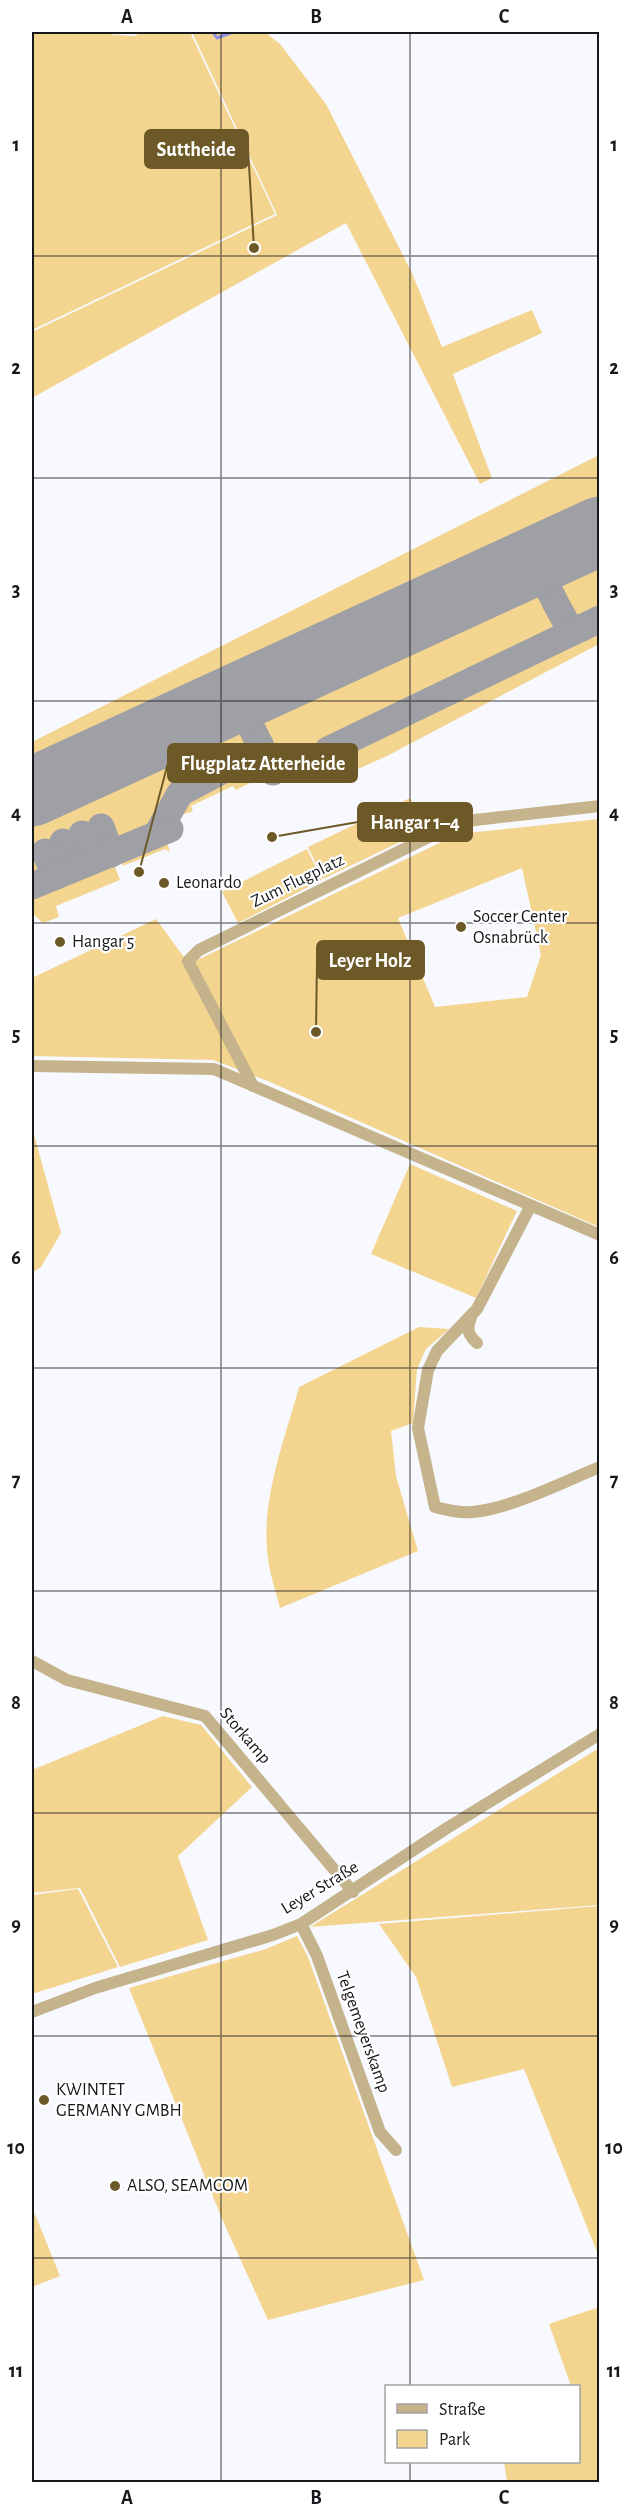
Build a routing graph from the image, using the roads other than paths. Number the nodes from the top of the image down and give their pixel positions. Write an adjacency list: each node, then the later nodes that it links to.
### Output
1 (600, 806): 3 (street, Zum Flugplatz)
2 (32, 1065): 3 (street)
3 (253, 1086): 4 (street)
4 (530, 1207): 5 (street); 6 (street)
5 (600, 1235)
6 (471, 1317): 7 (street); 8 (street)
7 (477, 1343)
8 (600, 1467)
9 (32, 1661): 11 (street, Storkamp)
10 (600, 1734): 11 (street, Leyer Straße)
11 (352, 1892): 12 (street, Leyer Straße)
12 (301, 1924): 13 (street, Leyer Straße); 14 (street, Telgemeyerskamp)
13 (32, 2012)
14 (396, 2150)

